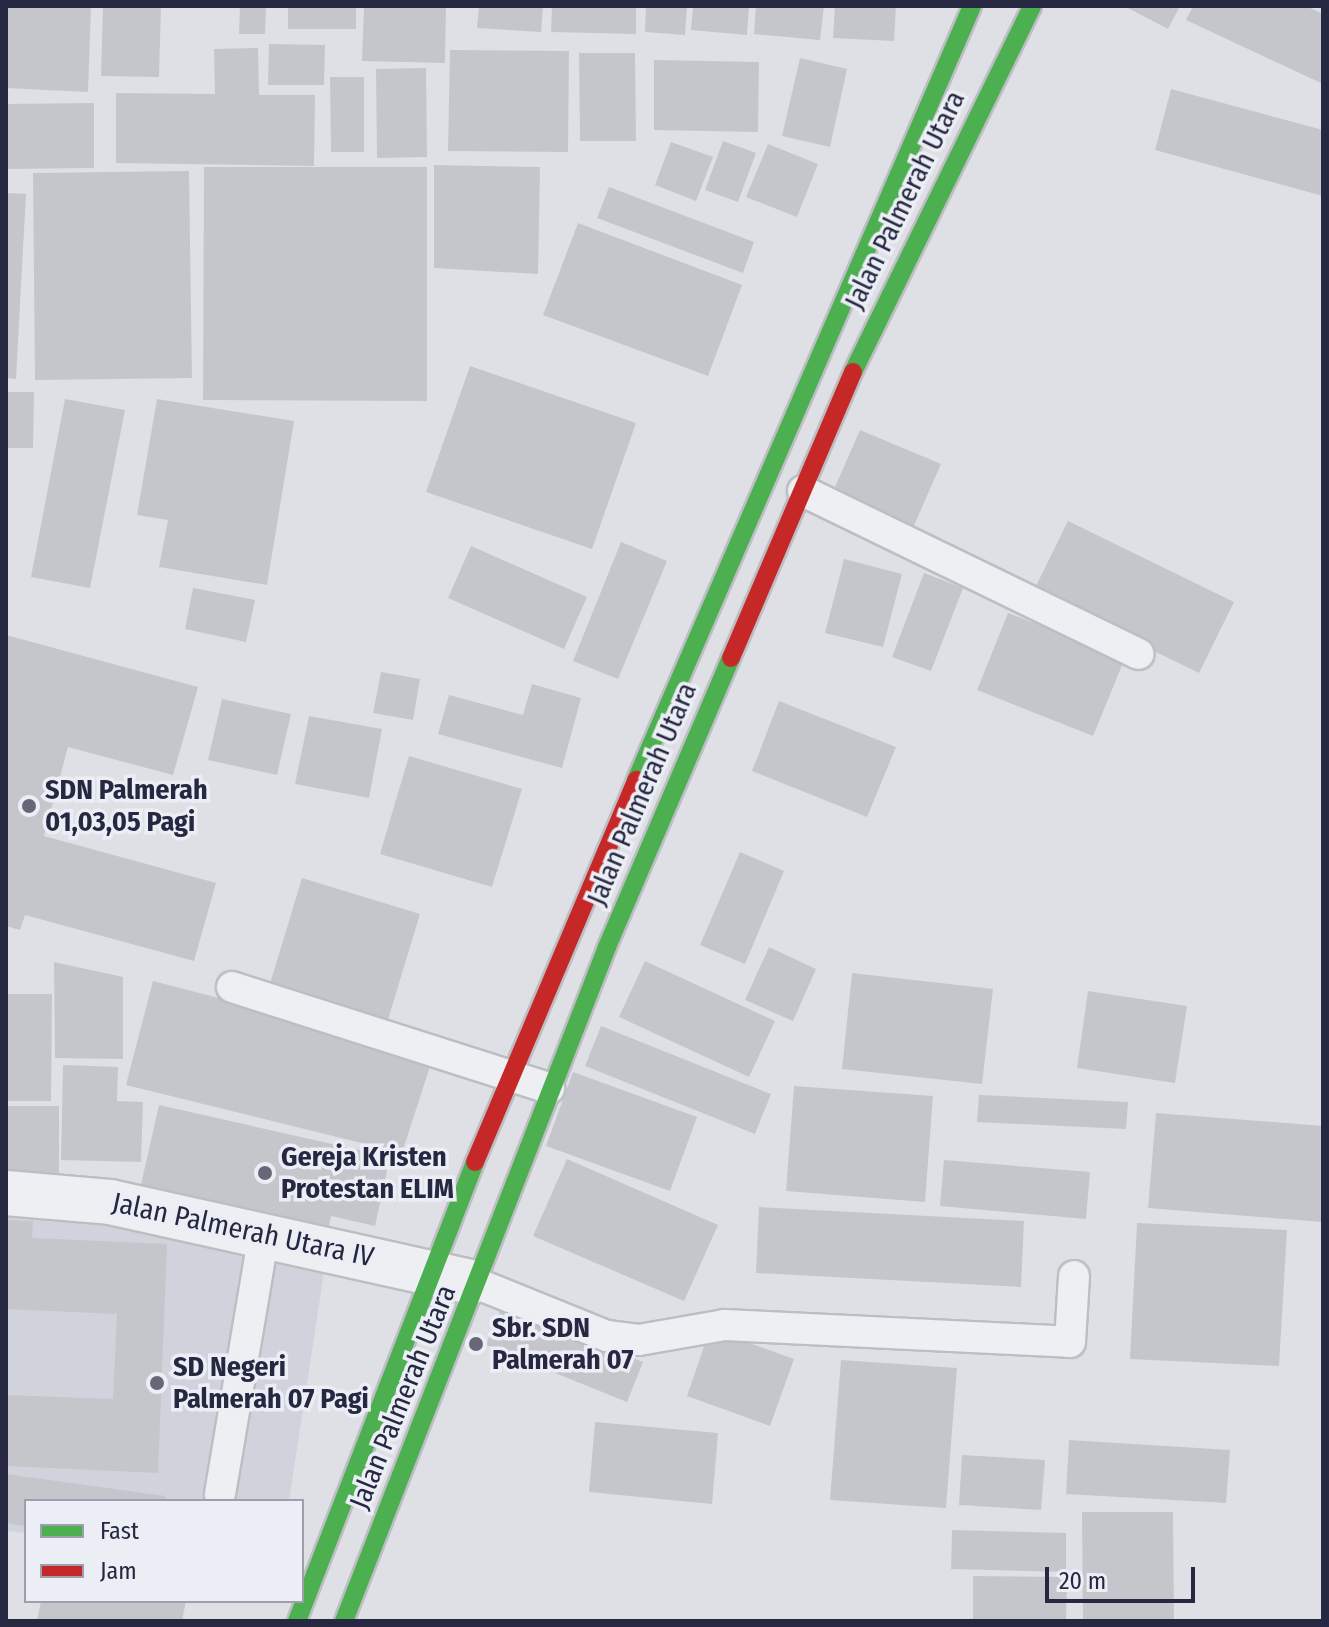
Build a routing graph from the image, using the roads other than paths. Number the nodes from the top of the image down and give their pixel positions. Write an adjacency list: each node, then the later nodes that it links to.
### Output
1 (972, 6): 3 (main road, Jalan Palmerah Utara)
2 (1032, 6): 4 (main road, Jalan Palmerah Utara)
3 (779, 454): 4 (main road); 6 (main road, Jalan Palmerah Utara)
4 (808, 480): 5 (lane); 7 (main road, Jalan Palmerah Utara)
5 (1139, 654)
6 (570, 935): 7 (main road); 9 (main road, Jalan Palmerah Utara)
7 (607, 947): 10 (main road, Jalan Palmerah Utara)
8 (232, 987): 9 (lane)
9 (509, 1074): 10 (lane); 13 (main road, Jalan Palmerah Utara)
10 (549, 1088): 15 (main road, Jalan Palmerah Utara)
11 (6, 1193): 12 (street, Jalan Palmerah Utara IV)
12 (264, 1233): 13 (street, Jalan Palmerah Utara IV); 16 (lane)
13 (429, 1270): 15 (street, Jalan Palmerah Utara IV); 17 (main road, Jalan Palmerah Utara)
14 (1074, 1276): 15 (lane)
15 (478, 1284): 18 (main road, Jalan Palmerah Utara)
16 (220, 1494)
17 (304, 1602)
18 (344, 1621)

